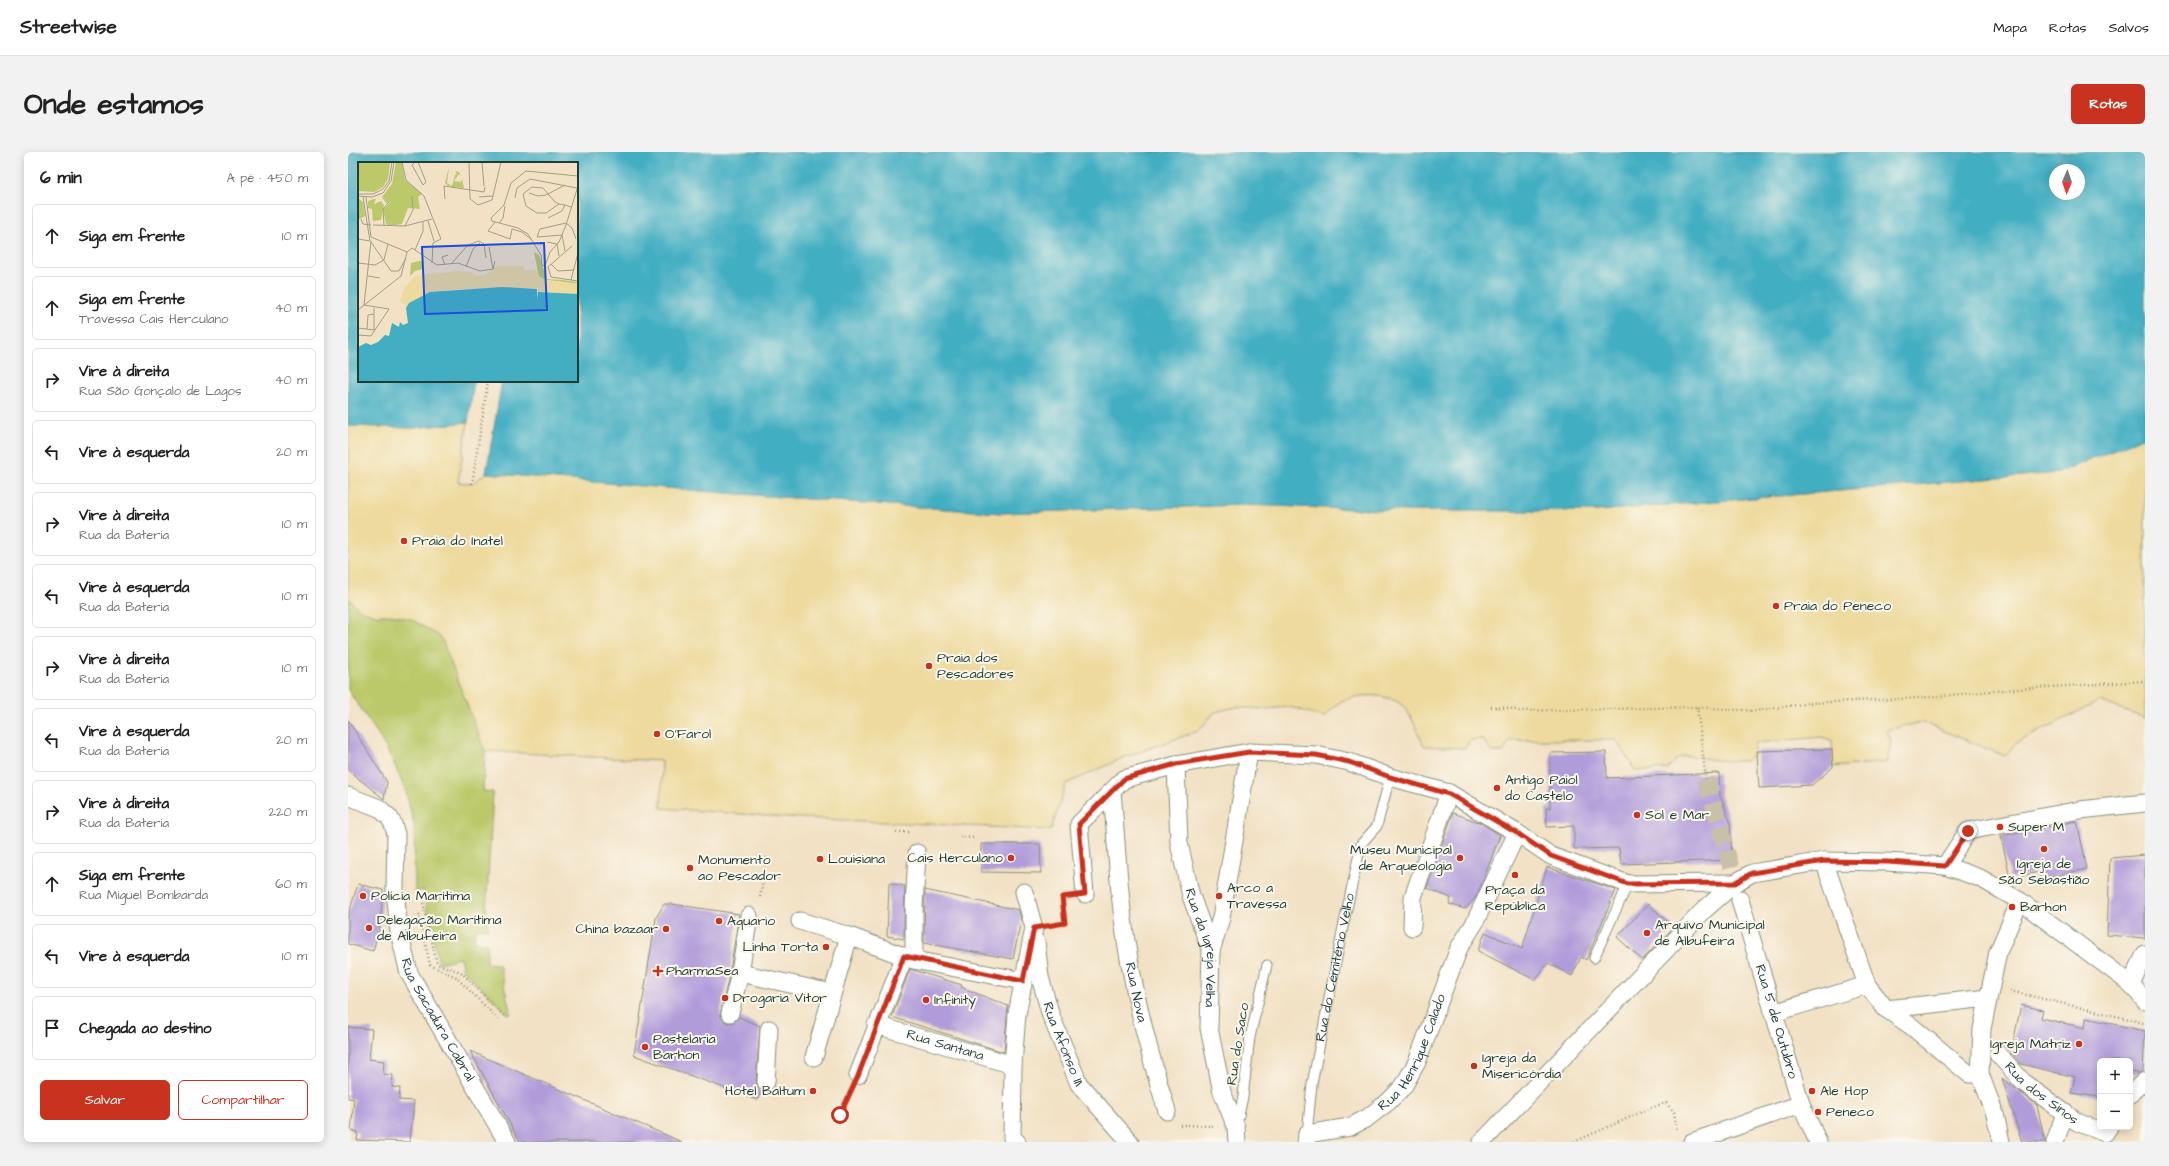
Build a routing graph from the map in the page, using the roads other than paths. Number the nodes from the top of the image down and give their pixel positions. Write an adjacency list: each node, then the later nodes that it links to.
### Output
1 (1249, 752): 2 (street); 3 (street); 23 (street)
2 (1176, 764): 4 (street); 23 (street, Rua da Igreja Velha)
3 (1390, 777): 5 (street); 55 (lane, Rua do Cemitério Velho)
4 (1112, 791): 15 (street); 49 (street, Rua Nova)
5 (1449, 794): 8 (street); 20 (street)
6 (348, 796): 57 (street, Rua Sacadura Cabral)
7 (2145, 803): 11 (street)
8 (1517, 833): 13 (street); 55 (street, Rua Henrique Calado)
9 (917, 853): 25 (street)
10 (1824, 861): 11 (street); 12 (street); 31 (street)
11 (1945, 866): 17 (street)
12 (1735, 883): 13 (street); 59 (street)
13 (1628, 884): 26 (lane)
14 (1024, 892): 21 (street, Rua Afonso III)
15 (1085, 894)
16 (1740, 900): 37 (street, Rua 5 de Outubro)
17 (2020, 901): 30 (street); 32 (street)
18 (748, 916): 28 (street)
19 (800, 921): 22 (street)
20 (1412, 927)
21 (1034, 928): 29 (street); 58 (street, Rua Afonso III)
22 (849, 936): 25 (street); 33 (street)
23 (1211, 951): 54 (street, Rua da Igreja Velha)
24 (2145, 954): 30 (street)
25 (909, 958): 29 (street); 38 (street)
26 (1594, 958)
27 (1267, 965): 54 (lane, Rua do Saco)
28 (740, 973): 33 (street); 36 (street)
29 (1023, 981): 42 (street)
30 (2131, 984): 34 (street)
31 (1867, 986): 35 (street); 37 (street)
32 (1989, 992): 35 (street); 43 (street)
33 (832, 993): 41 (street)
34 (2145, 1001)
35 (1886, 1009): 43 (street)
36 (730, 1013)
37 (1773, 1013): 48 (street, Rua 5 de Outubro)
38 (876, 1025): 42 (street, Rua Santana); 44 (street)
39 (769, 1029): 46 (street)
40 (1998, 1054): 50 (street, Rua dos Sinos)
41 (814, 1057)
42 (1013, 1065): 56 (street)
43 (1980, 1074): 62 (street)
44 (858, 1076)
45 (2145, 1081): 47 (street)
46 (766, 1082)
47 (2133, 1091)
48 (1801, 1104): 60 (street); 61 (street, Rua 5 de Outubro)
49 (1167, 1111)
50 (2065, 1113): 51 (street, Rua dos Sinos); 63 (street)
51 (2097, 1130)
52 (2098, 1130): 53 (street, Rua dos Sinos)
53 (2108, 1130)
54 (1234, 1132)
55 (1307, 1138)
56 (1013, 1141)
57 (507, 1142)
58 (1130, 1142)
59 (1482, 1142)
60 (1692, 1142)
61 (1818, 1142)
62 (2001, 1142)
63 (2055, 1142)

